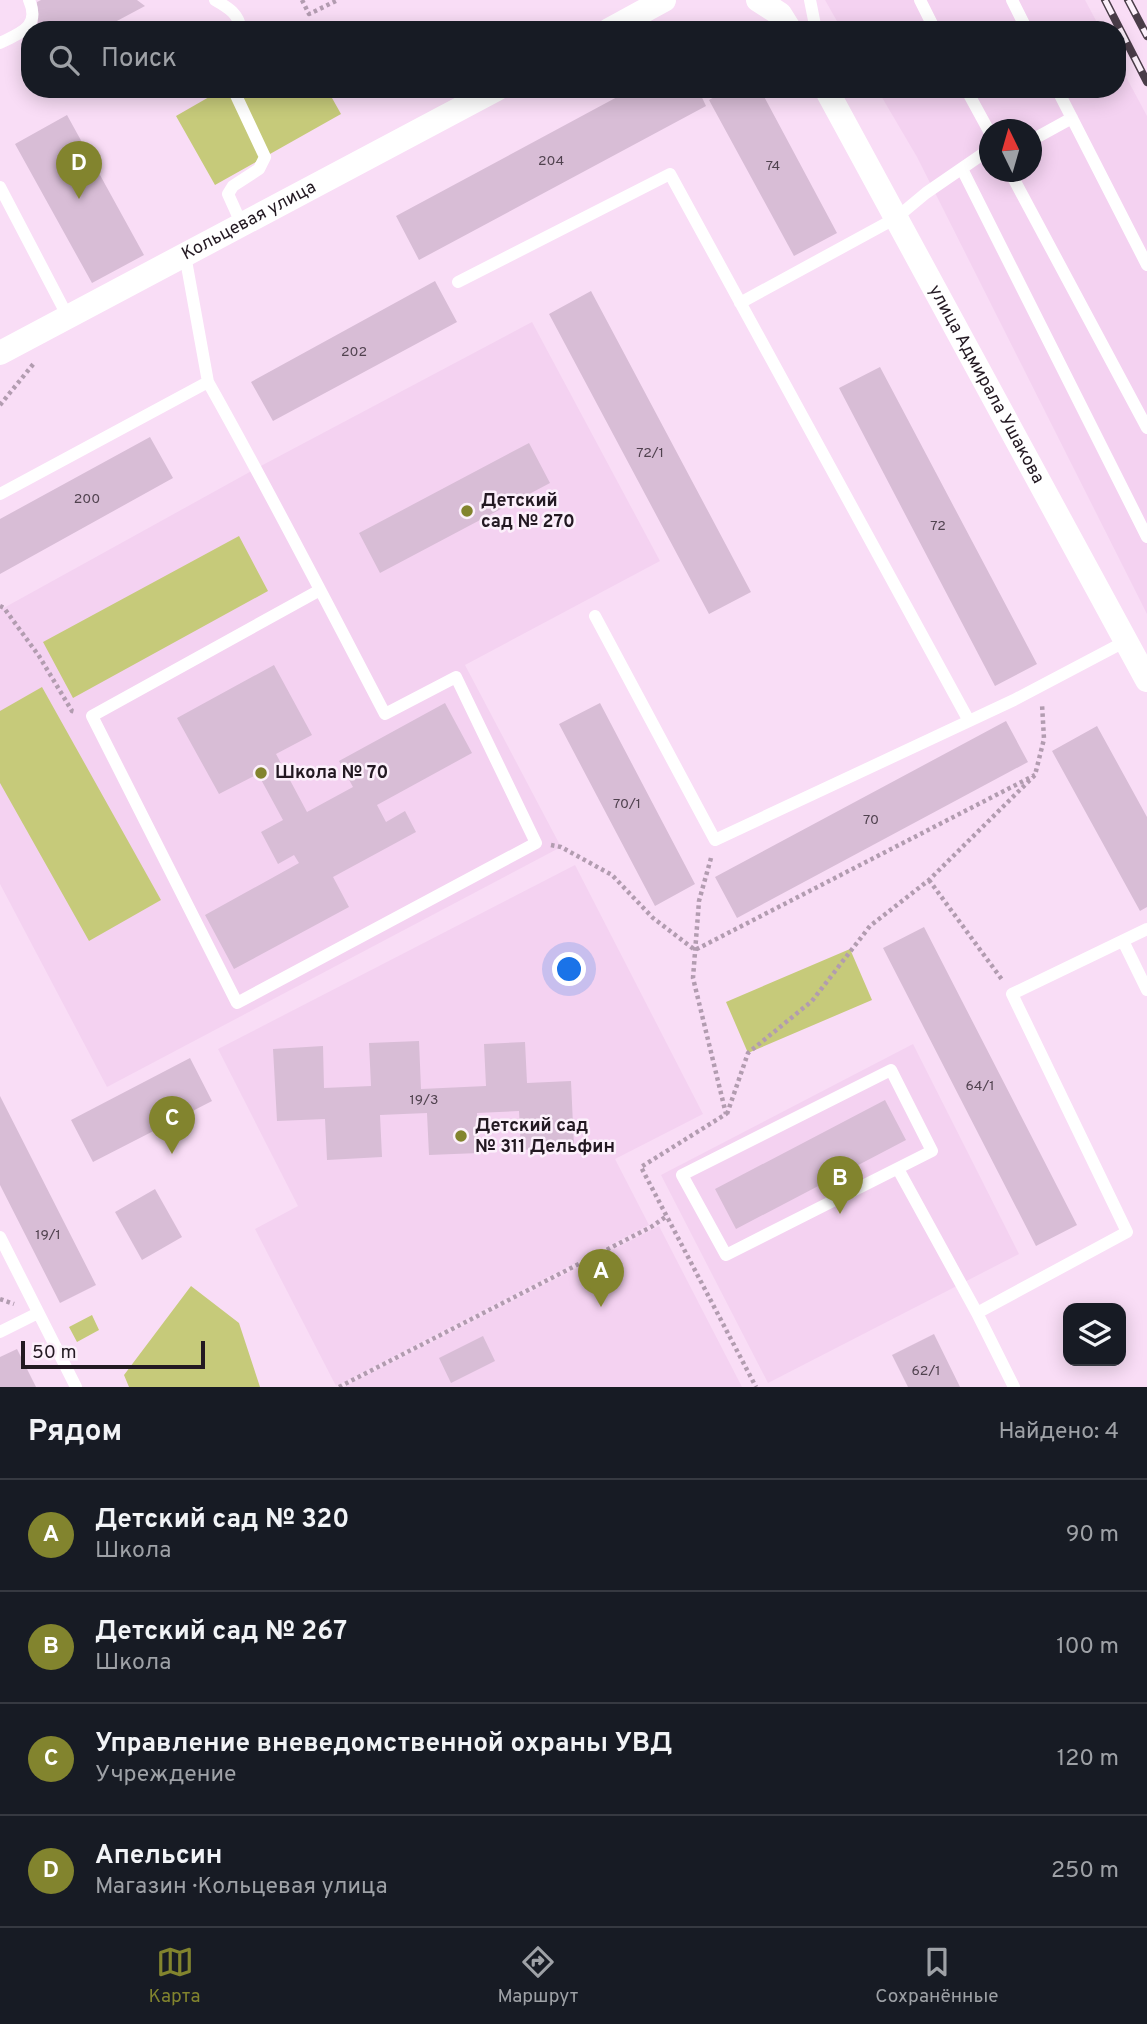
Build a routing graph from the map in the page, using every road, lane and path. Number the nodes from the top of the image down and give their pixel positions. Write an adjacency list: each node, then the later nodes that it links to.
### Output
1 (29, 0): 10 (lane)
2 (215, 0): 11 (lane)
3 (302, 0): 4 (path)
4 (338, 0)
5 (664, 0): 12 (street)
6 (758, 0): 13 (street)
7 (810, 0): 14 (lane)
8 (920, 0): 15 (lane)
9 (1012, 0): 16 (lane)
10 (31, 21)
11 (240, 21)
12 (625, 21)
13 (784, 21)
14 (815, 21)
15 (930, 21)
16 (1022, 21)
17 (21, 32): 18 (lane)
18 (0, 43)
19 (237, 98): 32 (lane)
20 (480, 98): 32 (street, Кольцевая улица)
21 (832, 98): 31 (street, улица Адмирала Ушакова)
22 (971, 98): 25 (lane)
23 (1062, 98): 24 (lane)
24 (1072, 118): 26 (lane); 34 (lane)
25 (981, 119)
26 (1042, 134)
27 (979, 156): 28 (lane)
28 (962, 169): 31 (lane); 42 (lane)
29 (1015, 182): 40 (lane)
30 (0, 187): 37 (lane)
31 (896, 218): 36 (lane); 46 (street, улица Адмирала Ушакова)
32 (242, 225): 33 (street, Кольцевая улица)
33 (185, 255): 37 (street, Кольцевая улица); 39 (lane)
34 (1147, 265)
35 (458, 282): 36 (lane)
36 (740, 303): 50 (lane)
37 (68, 317): 38 (street, Кольцевая улица)
38 (0, 353)
39 (208, 382): 41 (lane); 43 (lane)
40 (1147, 428)
41 (0, 494)
42 (1147, 537)
43 (320, 590): 49 (lane); 53 (lane)
44 (0, 606): 49 (path)
45 (595, 616): 52 (lane)
46 (1126, 642): 47 (street, улица Адмирала Ушакова); 48 (lane)
47 (1147, 680)
48 (1041, 686): 50 (lane); 51 (path)
49 (92, 716): 53 (lane)
50 (968, 721): 52 (lane)
51 (1035, 775): 54 (path); 57 (path)
52 (715, 840): 57 (path)
53 (536, 843): 57 (path)
54 (929, 880): 59 (path); 60 (path)
55 (1147, 929): 56 (lane)
56 (1123, 941): 58 (lane); 59 (lane)
57 (695, 950): 60 (path)
58 (1147, 990)
59 (1012, 994): 65 (lane)
60 (726, 1114): 62 (path)
61 (898, 1169): 61 (lane); 65 (lane)
62 (667, 1216): 68 (path); 69 (path)
63 (0, 1237): 64 (lane)
64 (38, 1313): 66 (lane); 67 (lane)
65 (977, 1313): 70 (lane)
66 (0, 1332)
67 (76, 1387)
68 (338, 1387)
69 (756, 1387)
70 (1014, 1387)

